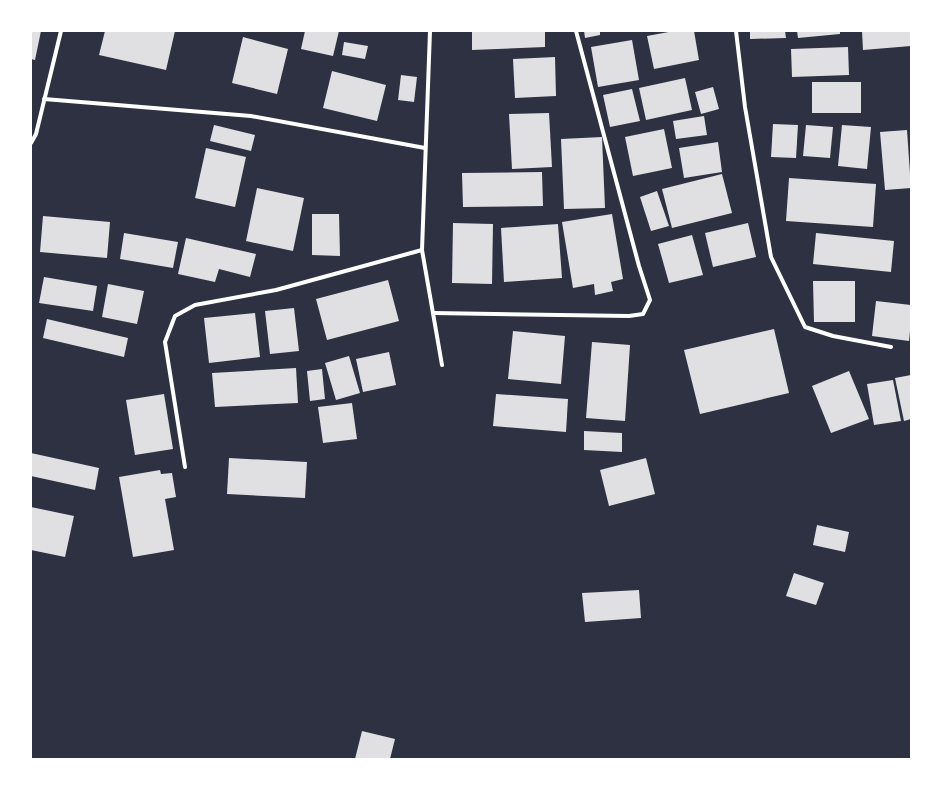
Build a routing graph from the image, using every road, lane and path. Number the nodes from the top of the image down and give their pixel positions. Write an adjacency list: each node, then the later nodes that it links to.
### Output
1 (61, 31): 5 (street)
2 (430, 31): 7 (street)
3 (576, 31): 9 (street)
4 (736, 31): 10 (street)
5 (44, 99): 6 (street); 7 (street)
6 (31, 143)
7 (425, 148): 8 (street)
8 (422, 250): 9 (street); 12 (street)
9 (433, 313): 11 (street)
10 (891, 347)
11 (442, 365)
12 (185, 467)

